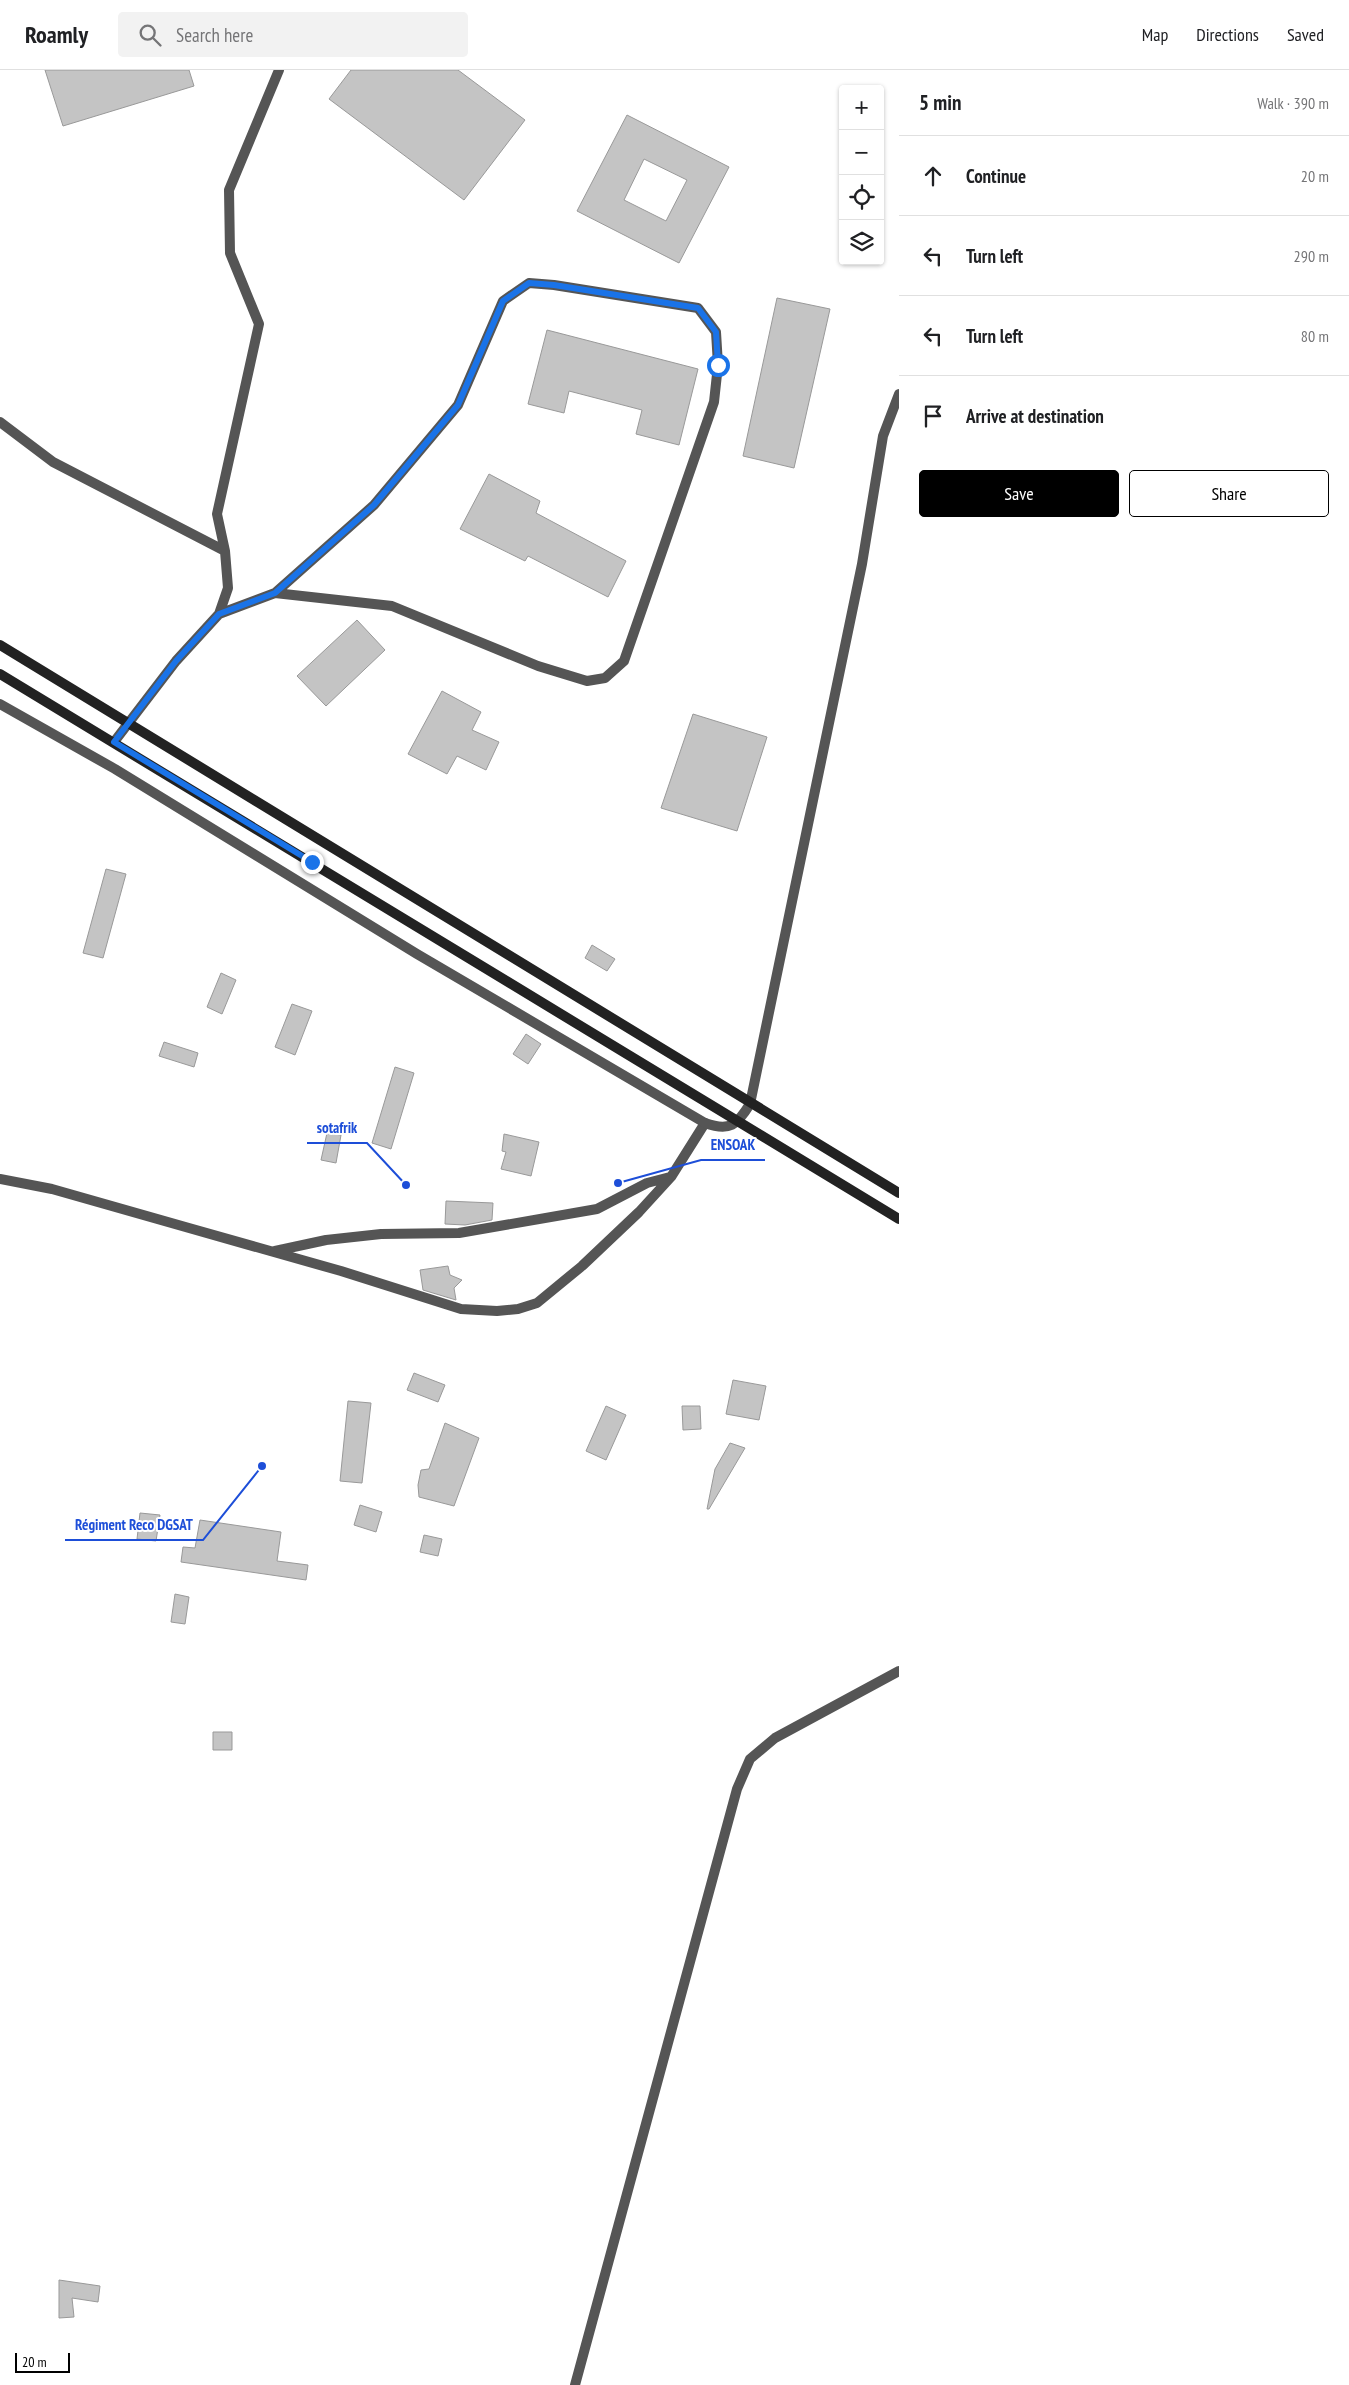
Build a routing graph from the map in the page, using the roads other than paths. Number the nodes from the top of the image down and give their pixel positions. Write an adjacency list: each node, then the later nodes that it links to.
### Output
1 (279, 70): 4 (street)
2 (899, 394): 12 (street)
3 (0, 422): 4 (street)
4 (225, 551): 6 (street)
5 (275, 593): 5 (street); 6 (street)
6 (219, 614): 10 (street)
7 (0, 645): 10 (street)
8 (0, 674): 11 (street)
9 (0, 704): 13 (street)
10 (128, 724): 11 (street); 12 (street)
11 (114, 742): 14 (street)
12 (750, 1104): 14 (street); 17 (street)
13 (704, 1123): 14 (street); 15 (street)
14 (739, 1123): 18 (street)
15 (671, 1177): 19 (street); 19 (street)
16 (0, 1180): 19 (street)
17 (899, 1193)
18 (899, 1219)
19 (273, 1252)
20 (899, 1671): 21 (street)
21 (575, 2385)

